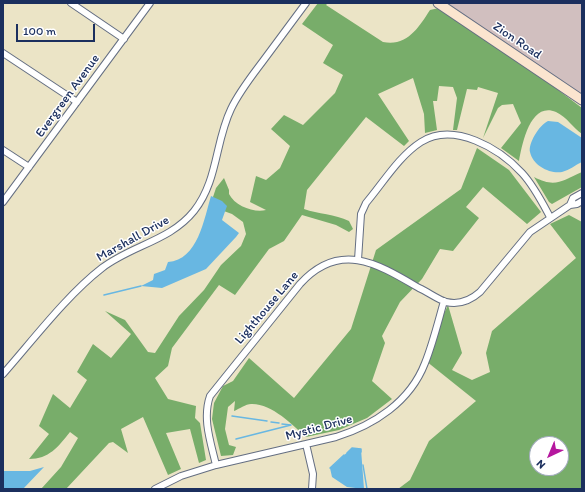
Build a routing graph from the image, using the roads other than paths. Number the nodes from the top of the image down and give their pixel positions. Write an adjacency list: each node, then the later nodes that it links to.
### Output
1 (71, 3): 5 (street)
2 (150, 3): 5 (street, Evergreen Avenue)
3 (306, 3): 18 (street, Marshall Drive)
4 (438, 3): 7 (street, Zion Road)
5 (124, 38): 8 (street, Evergreen Avenue)
6 (3, 53): 8 (street)
7 (582, 100)
8 (77, 102): 10 (street, Evergreen Avenue)
9 (3, 150): 10 (street)
10 (29, 167): 13 (street, Evergreen Avenue)
11 (582, 193): 14 (street, Lighthouse Lane)
12 (582, 201): 14 (street, Lighthouse Lane)
13 (3, 202)
14 (570, 205): 15 (street, Lighthouse Lane)
15 (550, 217): 16 (street); 17 (street, Lighthouse Lane)
16 (358, 260): 17 (street, Lighthouse Lane); 20 (street, Lighthouse Lane)
17 (444, 301): 19 (street, Mystic Drive)
18 (3, 374)
19 (306, 444): 20 (street, Mystic Drive); 22 (street)
20 (216, 466): 21 (street, Mystic Drive)
21 (155, 489)
22 (312, 489)

